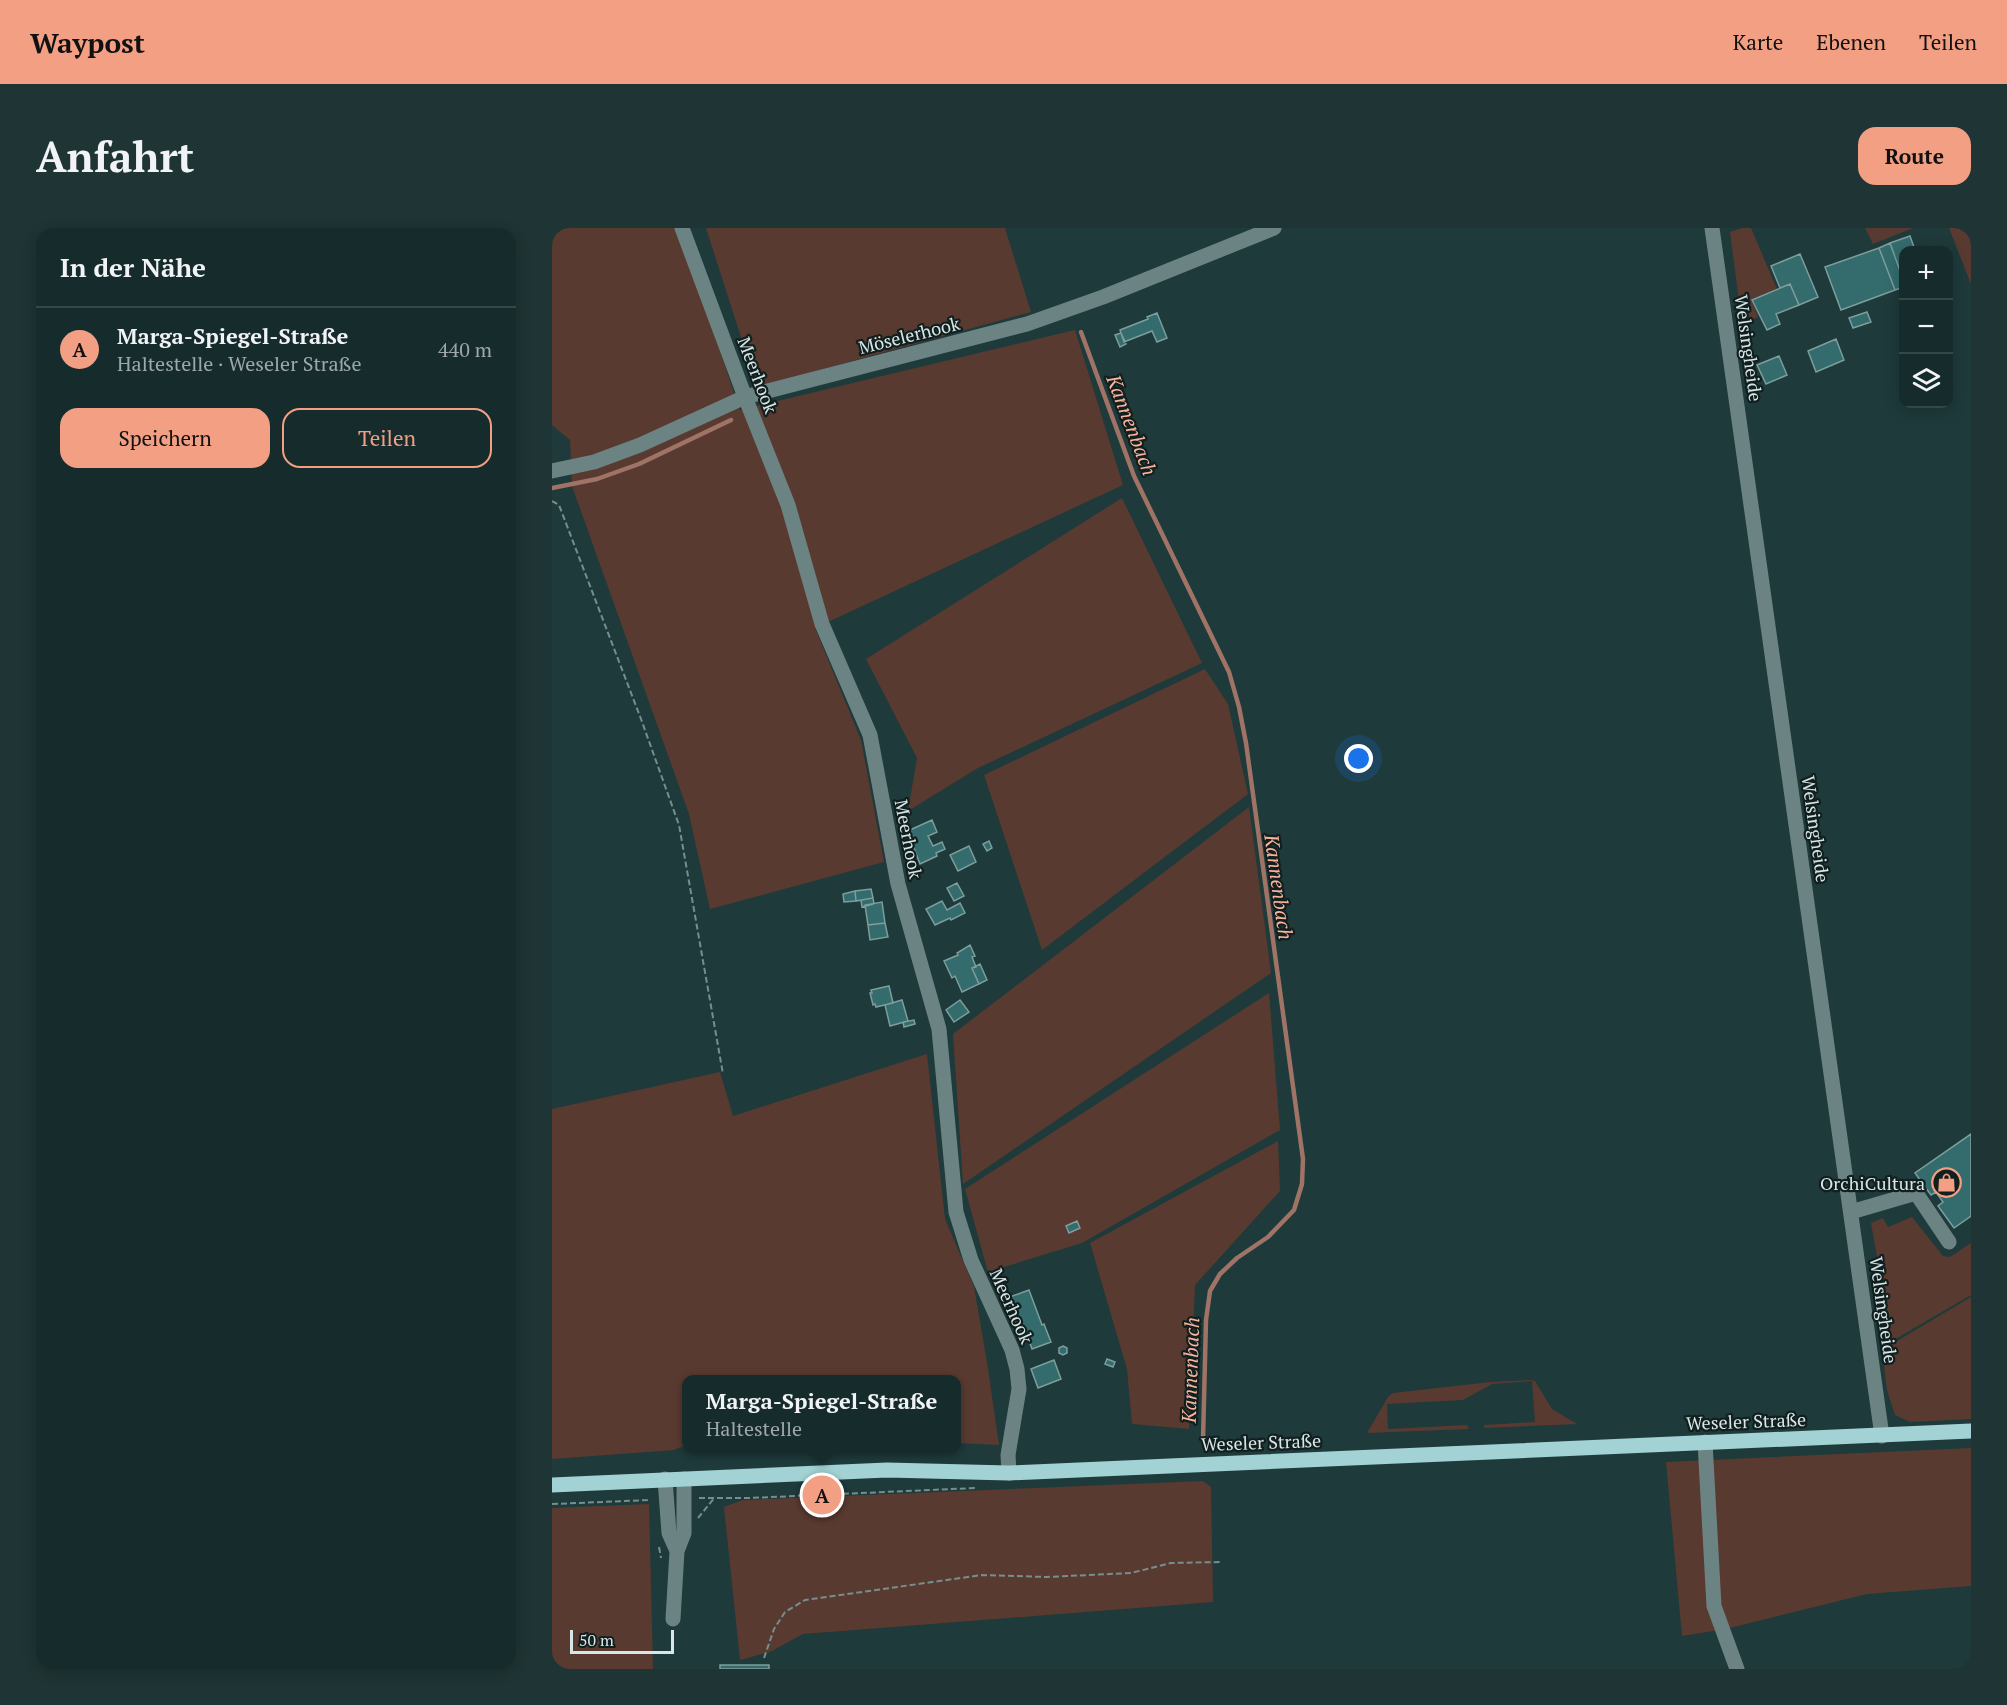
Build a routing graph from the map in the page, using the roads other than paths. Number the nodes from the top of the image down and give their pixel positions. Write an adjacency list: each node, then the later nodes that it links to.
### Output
1 (682, 228): 4 (street, Meerhook)
2 (1274, 228): 4 (street, Möselerhook)
3 (1712, 228): 6 (street, Welsingheide)
4 (745, 397): 5 (street, Möselerhook); 11 (street, Meerhook)
5 (552, 471)
6 (1851, 1212): 7 (street); 9 (street, Welsingheide)
7 (1949, 1242)
8 (1971, 1431): 9 (main road, Weseler Straße)
9 (1882, 1436): 10 (main road, Weseler Straße)
10 (1705, 1442): 11 (main road, Weseler Straße); 17 (street)
11 (1009, 1473): 13 (main road, Weseler Straße)
12 (664, 1479): 13 (main road, Weseler Straße); 14 (main road, Weseler Straße); 15 (street)
13 (684, 1479): 15 (street)
14 (552, 1485)
15 (677, 1551): 16 (street)
16 (673, 1619)
17 (1737, 1669)

